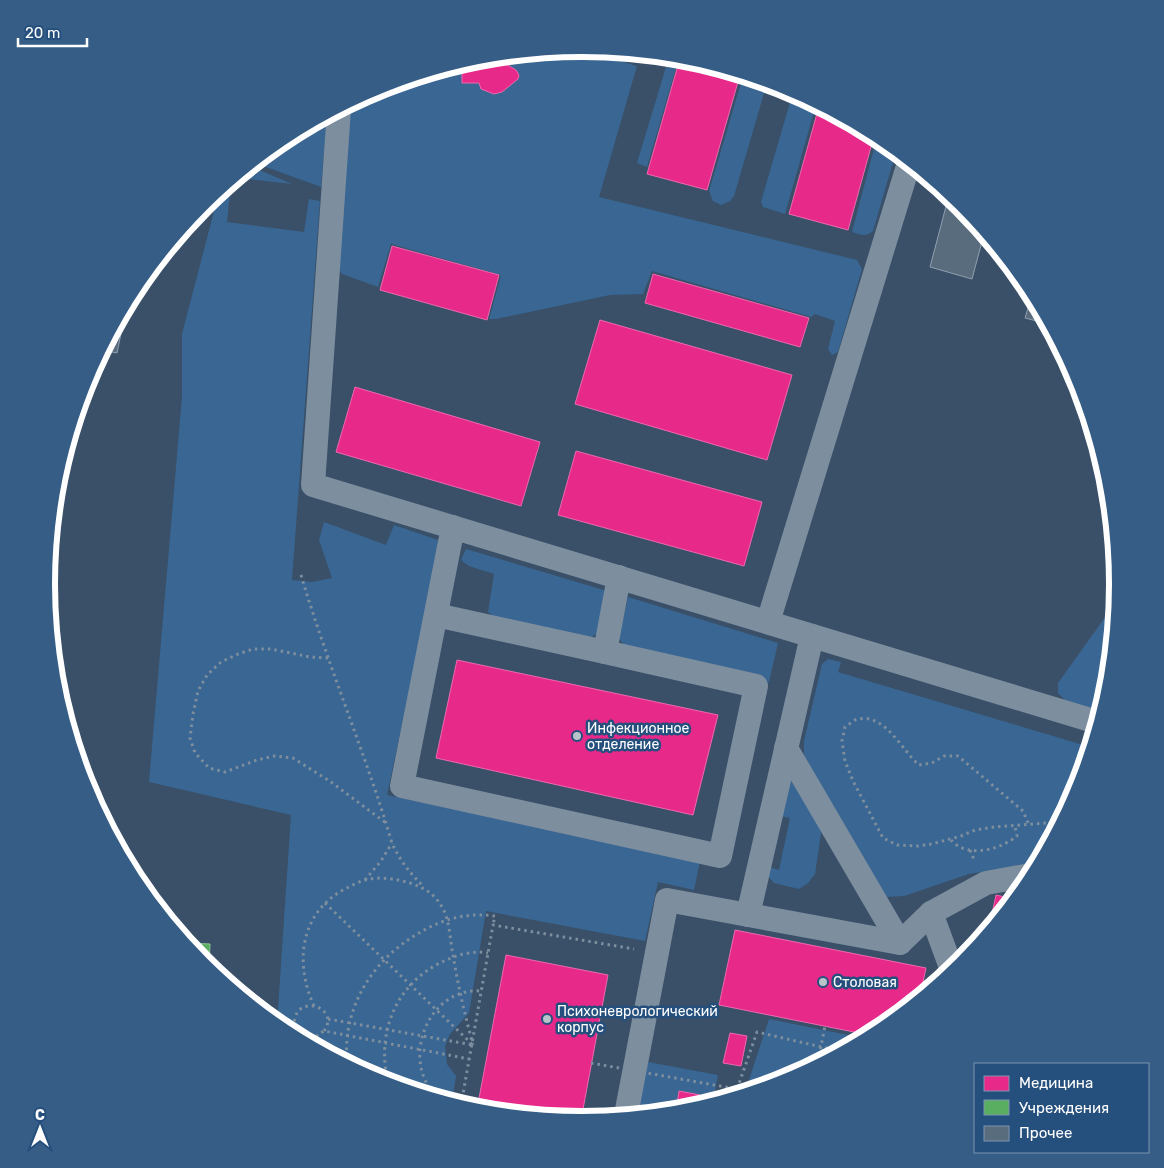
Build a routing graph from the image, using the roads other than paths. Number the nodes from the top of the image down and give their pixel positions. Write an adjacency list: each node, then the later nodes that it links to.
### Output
1 (339, 116): 3 (lane)
2 (907, 169): 6 (lane)
3 (453, 527): 4 (lane); 5 (lane)
4 (619, 577): 6 (lane); 8 (lane)
5 (436, 615): 8 (lane); 8 (lane)
6 (768, 622): 7 (lane)
7 (812, 636): 9 (lane); 10 (lane)
8 (605, 652)
9 (1091, 720)
10 (786, 748): 13 (lane); 14 (lane)
11 (1020, 877): 12 (lane)
12 (930, 913): 14 (lane); 15 (lane)
13 (748, 914): 14 (lane); 16 (lane)
14 (900, 943)
15 (949, 962)
16 (627, 1109)

